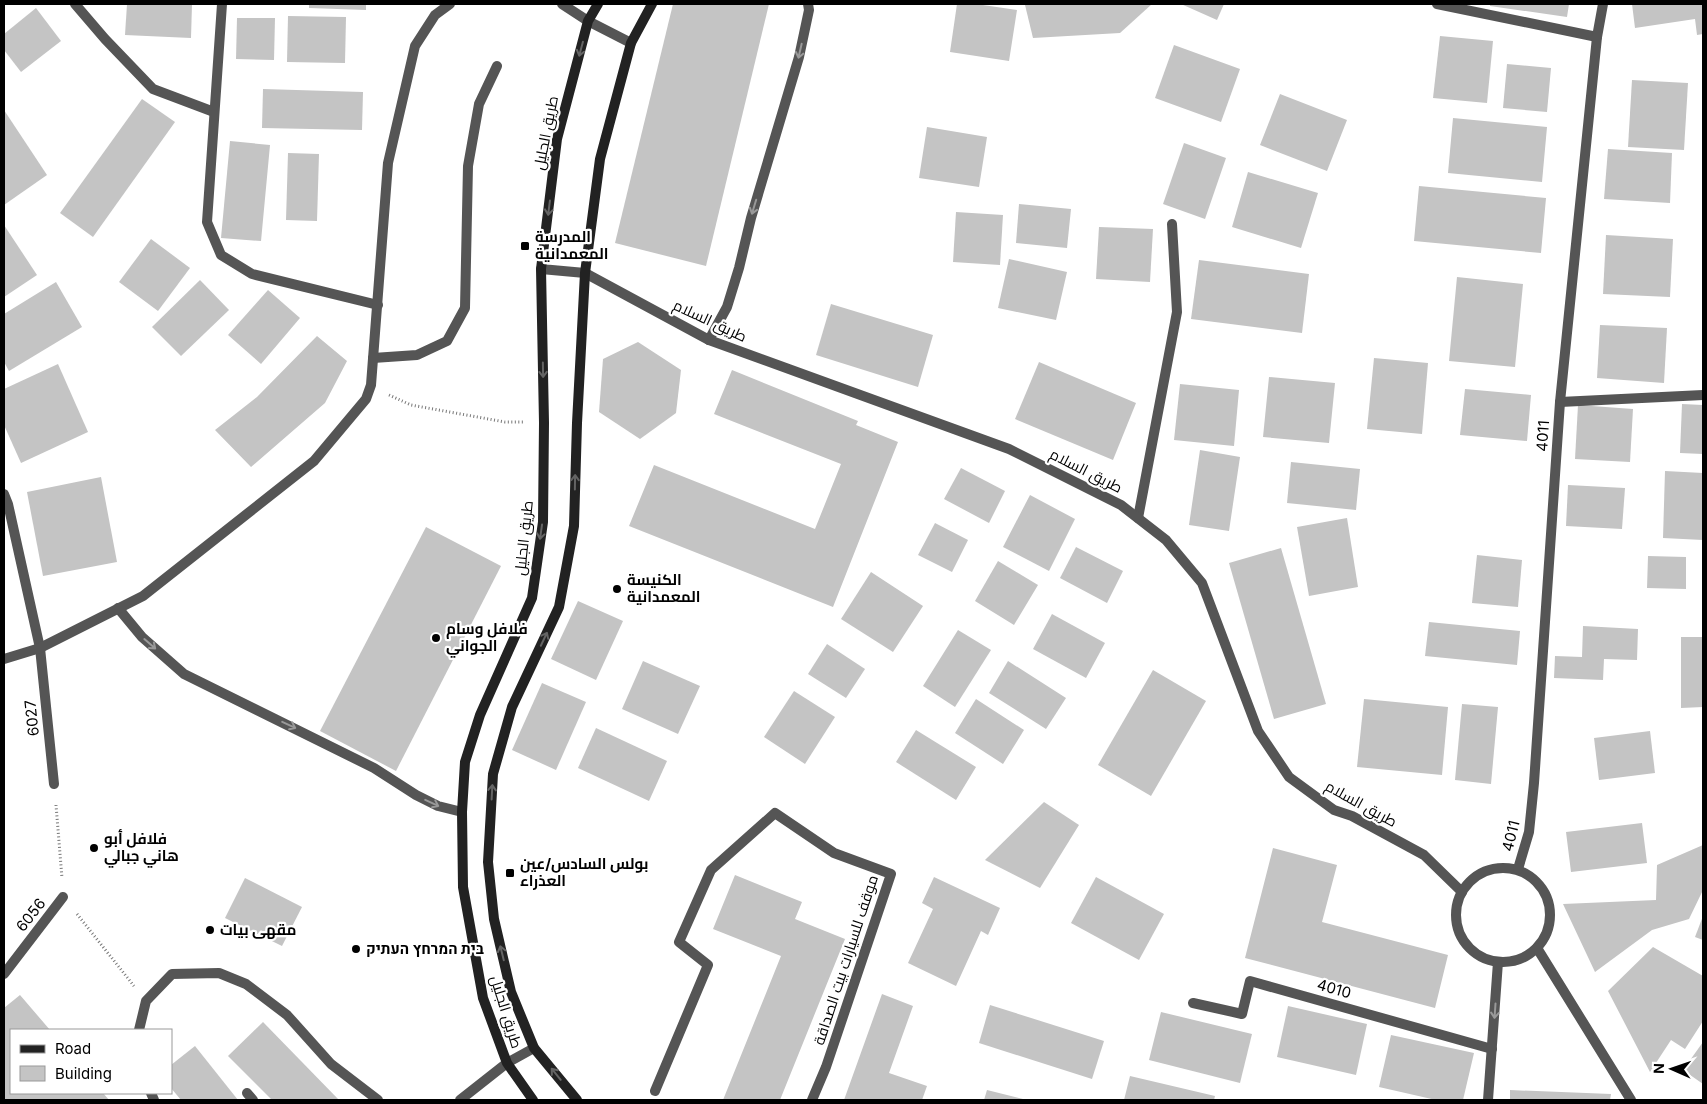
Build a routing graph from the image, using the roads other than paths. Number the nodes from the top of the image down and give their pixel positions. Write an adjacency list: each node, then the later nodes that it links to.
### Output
1 (75, 4): 14 (street)
2 (222, 4): 14 (street)
3 (450, 4): 18 (street)
4 (562, 4): 10 (street)
5 (598, 4): 10 (street, طريق الجليل)
6 (652, 4): 12 (street, طريق الجليل)
7 (808, 4): 19 (street, one-way to 19)
8 (1437, 4): 11 (street)
9 (1603, 4): 11 (street, 4011)
10 (588, 21): 12 (street); 16 (street, طريق الجليل, one-way to 16)
11 (1597, 37): 22 (street, 4011)
12 (631, 43): 17 (street, طريق الجليل)
13 (497, 66): 20 (street)
14 (214, 112): 18 (street)
15 (1172, 224): 24 (street)
16 (541, 269): 17 (street, طريق السلام); 29 (street, طريق الجليل, one-way to 29)
17 (585, 273): 19 (street, طريق السلام); 38 (street, طريق الجليل, one-way to 17)
18 (378, 306): 20 (street)
19 (709, 340): 24 (street, طريق السلام)
20 (373, 358): 25 (street)
21 (1703, 395): 22 (street)
22 (1560, 402): 30 (street, 4011)
23 (4, 494): 26 (street, 6027)
24 (1138, 518): 31 (street, طريق السلام)
25 (118, 608): 26 (street); 29 (street, one-way to 29)
26 (40, 648): 27 (street); 28 (street, 6027)
27 (4, 659)
28 (54, 784)
29 (462, 812): 40 (street, طريق الجليل)
30 (1518, 869): 31 (street); 33 (street)
31 (1462, 892): 34 (street)
32 (63, 898): 35 (street, 6056)
33 (1537, 948): 34 (street); 48 (street)
34 (1498, 962): 39 (street, one-way to 39)
35 (4, 974)
36 (1193, 1003): 39 (street, 4010)
37 (139, 1029): 42 (street)
38 (534, 1048): 40 (street); 45 (street, طريق الجليل, one-way to 38)
39 (1492, 1049): 47 (street)
40 (507, 1063): 43 (street); 44 (street, طريق الجليل)
41 (654, 1090): 46 (street, موقف للسيارات بيت الصداقة)
42 (378, 1100)
43 (460, 1100)
44 (533, 1100)
45 (577, 1100)
46 (812, 1100)
47 (1488, 1100)
48 (1631, 1100)

